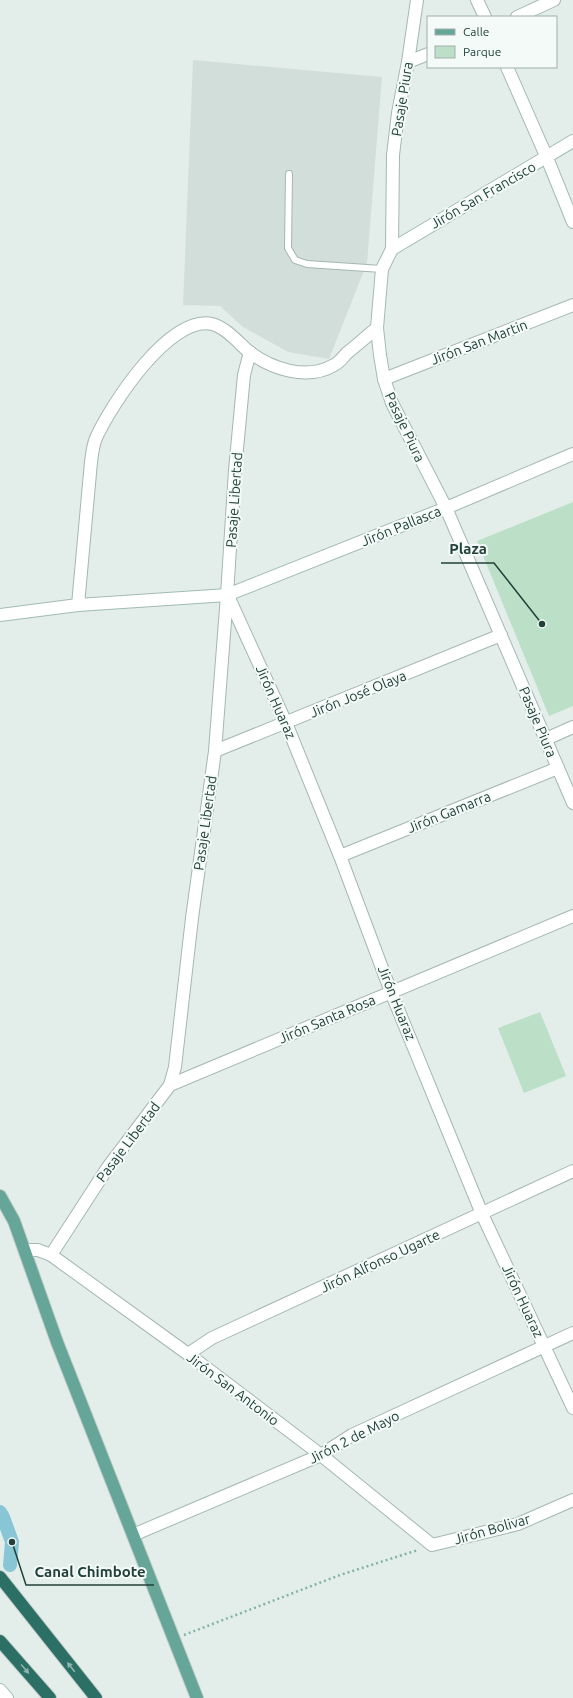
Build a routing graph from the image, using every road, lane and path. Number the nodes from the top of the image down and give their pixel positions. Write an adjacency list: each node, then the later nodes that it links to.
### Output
1 (417, 0): 7 (street, Pasaje Piura)
2 (477, 0): 4 (street)
3 (554, 0): 5 (street)
4 (485, 16)
5 (519, 16)
6 (427, 54): 7 (street)
7 (408, 62): 13 (street, Pasaje Piura)
8 (507, 68): 10 (street)
9 (573, 141): 10 (street, Jirón San Francisco)
10 (547, 158): 12 (street); 13 (street, Jirón San Francisco)
11 (288, 174): 14 (lane)
12 (573, 222)
13 (392, 249): 14 (street, Pasaje Piura)
14 (382, 269): 16 (street, Pasaje Piura)
15 (573, 305): 18 (street, Jirón San Martin)
16 (377, 328): 17 (street); 18 (street, Pasaje Piura)
17 (250, 352): 21 (street, Pasaje Libertad); 22 (street)
18 (384, 379): 20 (street, Pasaje Piura)
19 (573, 454): 20 (street, Jirón Pallasca)
20 (446, 508): 21 (street, Jirón Pallasca); 24 (street, Pasaje Piura)
21 (227, 595): 22 (street, Jirón Pallasca); 25 (street, Jirón Huaraz); 28 (street, Pasaje Libertad)
22 (78, 605): 23 (street, Jirón Pallasca)
23 (0, 615)
24 (501, 635): 25 (street, Jirón José Olaya); 27 (street, Pasaje Piura)
25 (286, 723): 28 (street, Jirón José Olaya); 31 (street, Jirón Huaraz)
26 (573, 727): 27 (street)
27 (546, 739): 29 (street, Pasaje Piura)
28 (215, 751): 34 (street, Pasaje Libertad)
29 (558, 768): 30 (street, Pasaje Piura); 31 (street, Jirón Gamarra)
30 (573, 803)
31 (340, 856): 33 (street, Jirón Huaraz)
32 (573, 916): 33 (street, Jirón Santa Rosa)
33 (392, 992): 34 (street, Jirón Santa Rosa); 37 (street, Jirón Huaraz)
34 (170, 1085): 39 (street, Pasaje Libertad)
35 (573, 1171): 37 (street, Jirón Alfonso Ugarte)
36 (0, 1196): 38 (main road)
37 (482, 1214): 41 (street, Jirón Huaraz); 42 (street, Jirón Alfonso Ugarte)
38 (25, 1250): 39 (street, Jirón San Antonio); 46 (main road)
39 (51, 1255): 42 (street, Jirón San Antonio)
40 (573, 1333): 41 (street, Jirón 2 de Mayo)
41 (543, 1346): 43 (street, Jirón Huaraz); 44 (street, Jirón 2 de Mayo)
42 (188, 1354): 44 (street, Jirón San Antonio)
43 (573, 1408)
44 (321, 1455): 46 (street, Jirón 2 de Mayo); 47 (street, Jirón San Antonio)
45 (573, 1500): 47 (street, Jirón Bolivar)
46 (133, 1535): 49 (main road)
47 (432, 1545): 49 (path)
48 (0, 1578): 54 (highway, one-way to 48)
49 (173, 1639): 55 (main road)
50 (0, 1641): 53 (highway, one-way to 53)
51 (0, 1690): 52 (street)
52 (7, 1698)
53 (50, 1698)
54 (96, 1698)
55 (197, 1698)

